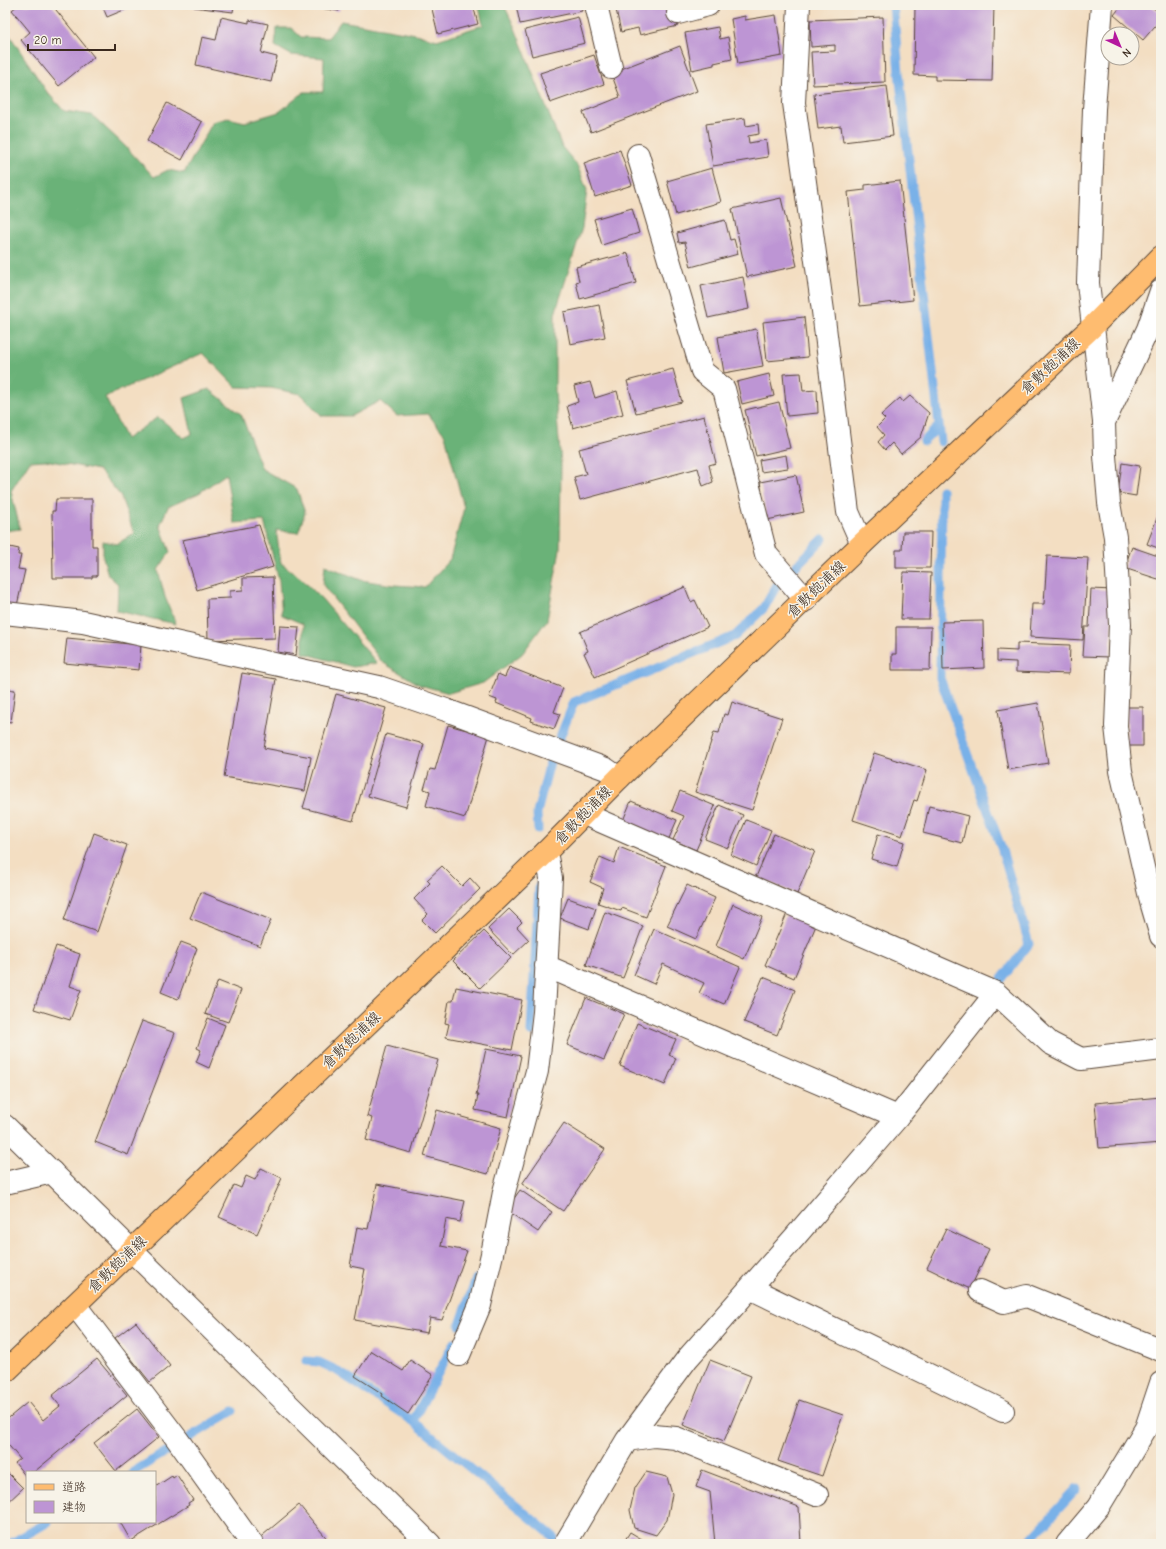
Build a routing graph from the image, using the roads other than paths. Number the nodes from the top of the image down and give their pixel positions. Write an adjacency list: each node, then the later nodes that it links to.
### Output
1 (596, 5): 6 (street)
2 (708, 5): 5 (street)
3 (799, 5): 12 (street)
4 (1102, 5): 10 (street)
5 (678, 13)
6 (611, 67)
7 (638, 155): 13 (street)
8 (1156, 262): 9 (street); 10 (main road, 倉敷飽浦線)
9 (1161, 290): 11 (street)
10 (1092, 326): 11 (street); 12 (main road, 倉敷飽浦線)
11 (1104, 422): 18 (street)
12 (862, 544): 13 (main road, 倉敷飽浦線)
13 (806, 600): 15 (main road, 倉敷飽浦線)
14 (5, 613): 15 (street)
15 (619, 778): 16 (main road, 倉敷飽浦線)
16 (584, 814): 17 (main road, 倉敷飽浦線); 20 (street)
17 (546, 852): 19 (street); 26 (main road, 倉敷飽浦線)
18 (1161, 936)
19 (546, 966): 22 (street); 31 (street)
20 (996, 993): 21 (street); 22 (street)
21 (1161, 1049)
22 (898, 1117): 27 (street)
23 (5, 1126): 24 (street)
24 (52, 1172): 25 (street); 26 (street)
25 (5, 1183)
26 (132, 1250): 29 (main road, 倉敷飽浦線); 38 (street)
27 (750, 1288): 34 (street); 35 (street)
28 (980, 1291): 30 (street)
29 (74, 1305): 32 (main road, 倉敷飽浦線); 37 (street)
30 (1161, 1350)
31 (459, 1356)
32 (5, 1372)
33 (1161, 1383): 40 (street)
34 (1003, 1411)
35 (627, 1440): 36 (street); 39 (street)
36 (817, 1495)
37 (252, 1544)
38 (430, 1544)
39 (566, 1544)
40 (1067, 1544)

